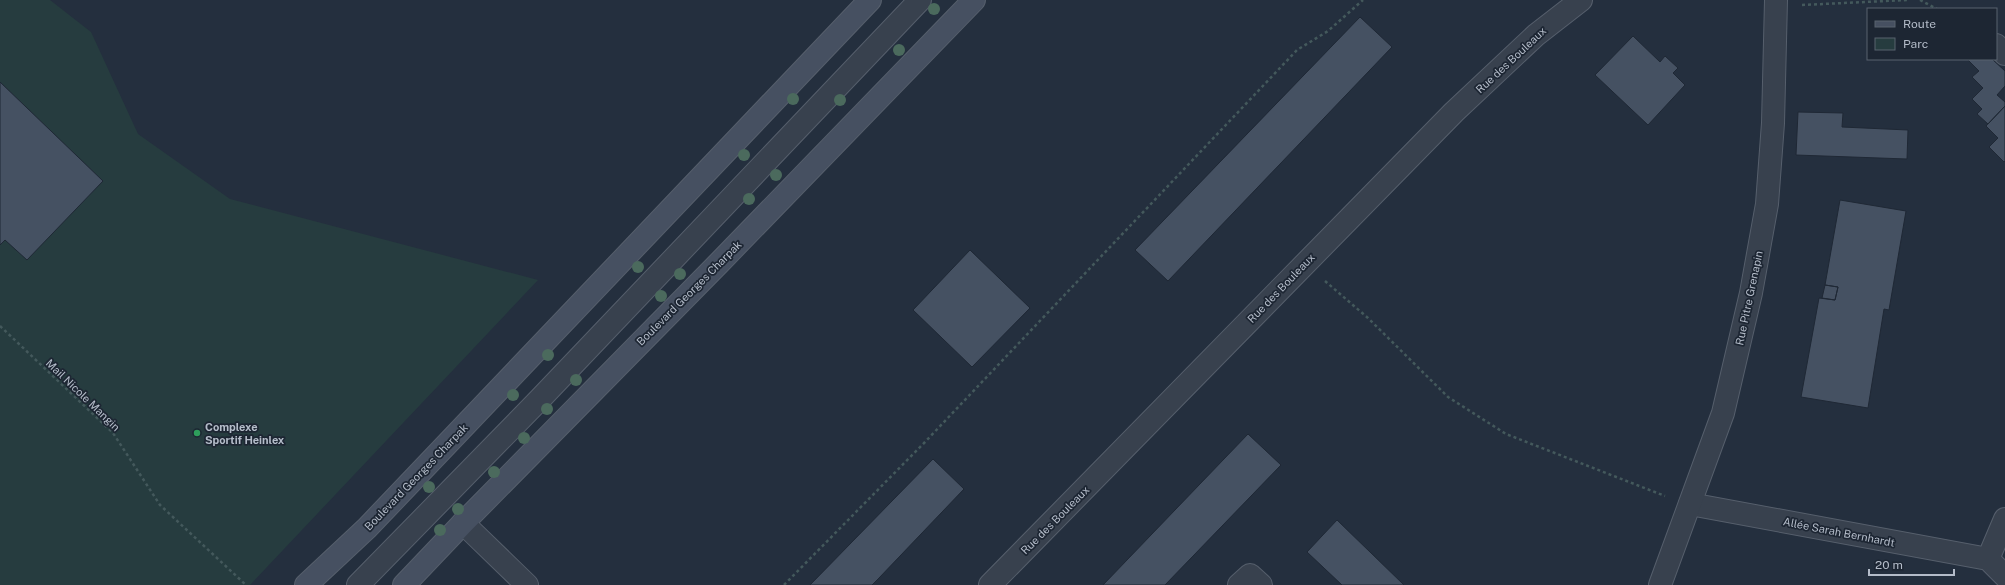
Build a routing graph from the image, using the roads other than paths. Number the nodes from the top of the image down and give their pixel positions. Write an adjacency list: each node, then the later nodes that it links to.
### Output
1 (870, 0): 13 (main road, Boulevard Georges Charpak)
2 (920, 0): 14 (street)
3 (974, 0): 10 (main road, Boulevard Georges Charpak)
4 (1581, 0): 17 (street, Rue des Bouleaux)
5 (1777, 3): 8 (street, Rue Pitre Grenapin)
6 (1997, 46): 7 (street)
7 (2005, 54)
8 (1690, 504): 11 (street, Allée Sarah Bernhardt); 20 (street, Rue Pitre Grenapin)
9 (2005, 519): 11 (street)
10 (463, 523): 15 (main road, Boulevard Georges Charpak); 16 (street)
11 (1988, 559): 12 (street)
12 (2005, 576)
13 (306, 585)
14 (358, 585)
15 (404, 585)
16 (527, 585)
17 (990, 585)
18 (1239, 585): 19 (street)
19 (1261, 585)
20 (1660, 585)

